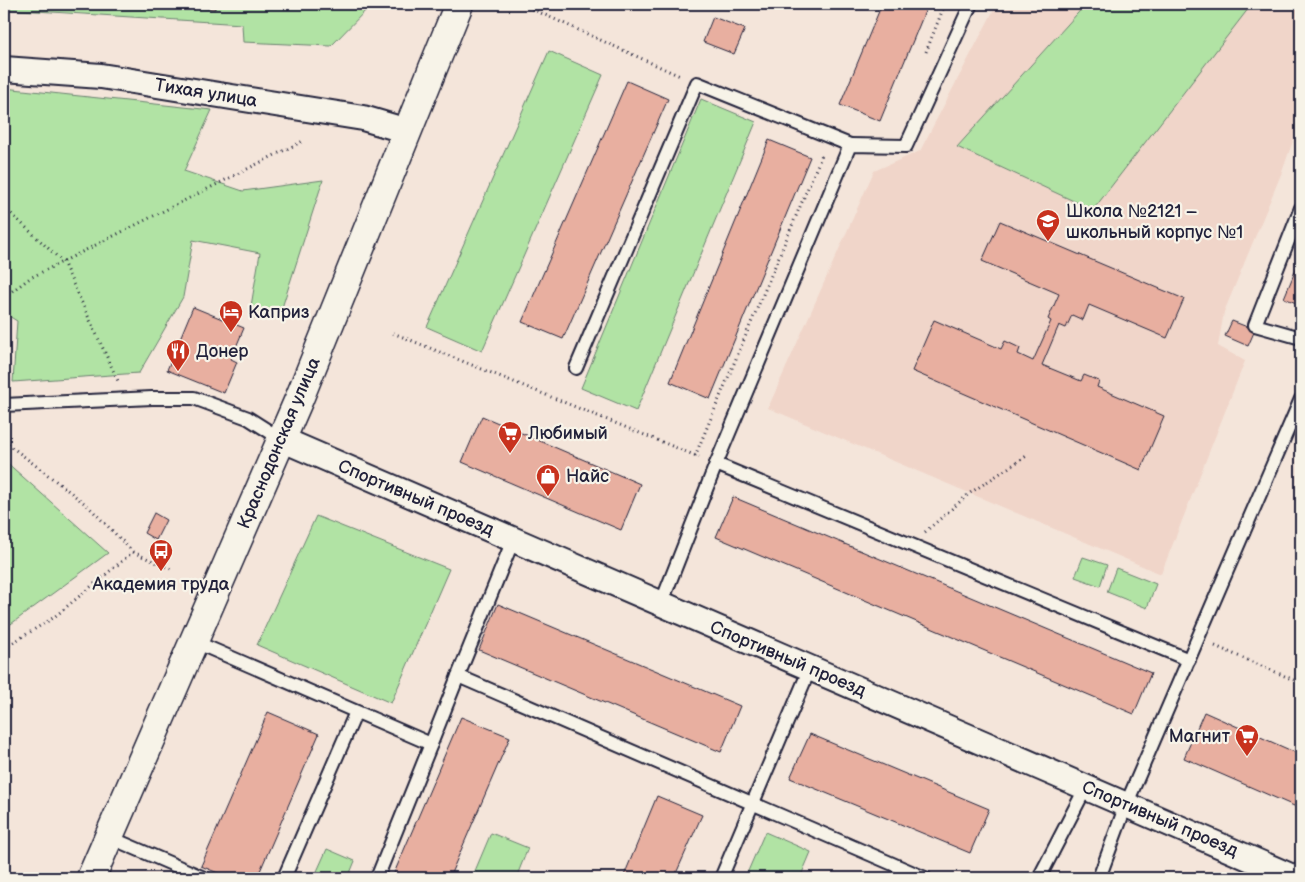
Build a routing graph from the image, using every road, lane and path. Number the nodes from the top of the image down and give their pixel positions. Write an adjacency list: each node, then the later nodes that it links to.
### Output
1 (459, 4): 6 (main road, Краснодонская улица)
2 (971, 4): 9 (lane)
3 (532, 9): 5 (path)
4 (4, 69): 6 (street, Тихая улица)
5 (696, 83): 7 (lane); 16 (lane)
6 (406, 131): 20 (main road, Краснодонская улица)
7 (829, 137): 9 (lane); 23 (path)
8 (303, 141): 12 (path)
9 (850, 145): 24 (lane)
10 (4, 207): 12 (path)
11 (1301, 208): 15 (lane)
12 (63, 262): 13 (path); 17 (path)
13 (4, 297)
14 (393, 333): 23 (path)
15 (1301, 338)
16 (576, 368)
17 (126, 399): 19 (lane); 20 (lane)
18 (1301, 399): 30 (lane)
19 (4, 404)
20 (281, 439): 25 (street, Спортивный проезд); 31 (main road, Краснодонская улица)
21 (4, 441): 27 (path)
22 (1028, 454): 26 (path)
23 (695, 456): 24 (path)
24 (716, 464): 26 (lane); 29 (lane)
25 (513, 540): 29 (street, Спортивный проезд); 35 (lane)
26 (910, 544): 33 (lane)
27 (133, 552): 28 (path); 32 (path)
28 (174, 570)
29 (661, 604): 34 (street, Спортивный проезд)
30 (1198, 639): 33 (lane); 36 (path)
31 (193, 641): 37 (lane); 42 (main road, Краснодонская улица)
32 (4, 648)
33 (1189, 660): 41 (lane)
34 (810, 668): 39 (street, Спортивный проезд); 40 (lane)
35 (458, 676): 38 (lane); 40 (lane)
36 (1301, 683)
37 (356, 712): 38 (lane); 45 (lane)
38 (431, 744): 46 (lane)
39 (1086, 787): 41 (street, Спортивный проезд); 49 (lane)
40 (752, 803): 47 (lane); 48 (lane)
41 (1126, 805): 50 (lane); 51 (street, Спортивный проезд)
42 (109, 837): 43 (main road, Краснодонская улица); 44 (lane)
43 (91, 878)
44 (204, 878)
45 (284, 878)
46 (377, 878)
47 (721, 878)
48 (925, 878)
49 (1039, 878)
50 (1099, 878)
51 (1295, 878)

